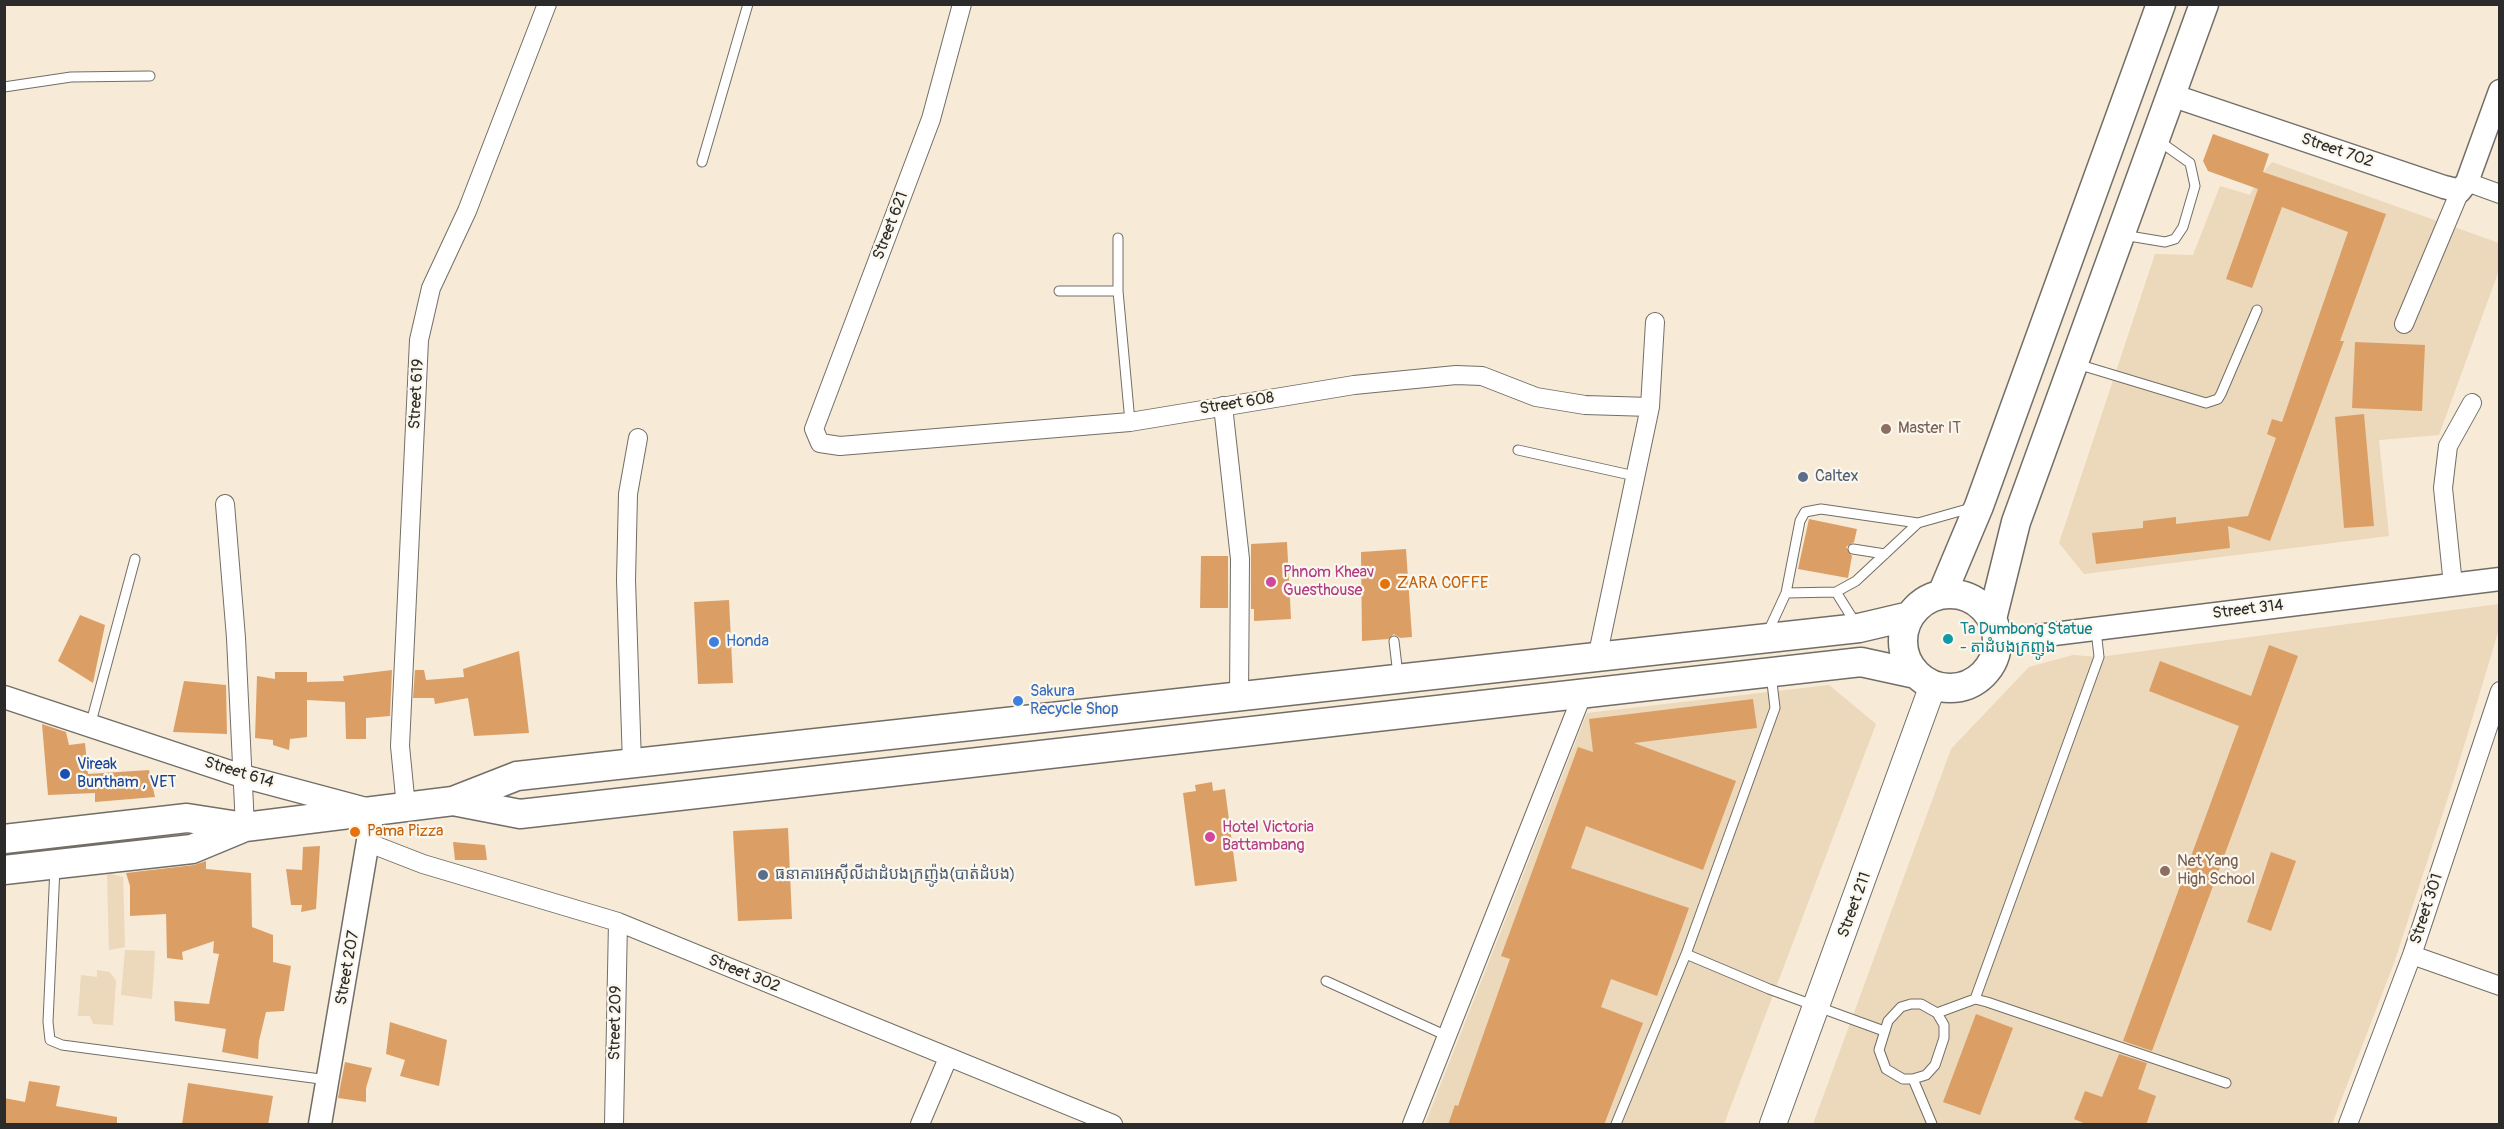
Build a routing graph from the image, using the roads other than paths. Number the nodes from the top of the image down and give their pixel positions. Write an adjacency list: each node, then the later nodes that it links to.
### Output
1 (547, 4): 59 (street, Street 619)
2 (748, 4): 11 (lane)
3 (962, 4): 27 (street, Street 621)
4 (2161, 4): 31 (main road)
5 (2204, 4): 9 (main road)
6 (150, 76): 7 (lane)
7 (4, 87)
8 (2499, 92): 12 (street)
9 (2171, 96): 10 (main road); 12 (street, Street 702)
10 (2156, 138): 14 (main road); 14 (lane)
11 (702, 162)
12 (2464, 186): 13 (street, Street 702); 20 (street)
13 (2499, 194)
14 (2121, 234): 21 (main road)
15 (1118, 238): 17 (lane)
16 (1059, 291): 17 (lane)
17 (1118, 291): 25 (lane)
18 (2257, 310): 21 (lane)
19 (1654, 322): 24 (street)
20 (2404, 324)
21 (2074, 363): 44 (main road)
22 (2472, 403): 37 (street)
23 (1223, 406): 24 (street, Street 608); 25 (street, Street 608); 54 (street)
24 (1650, 407): 29 (street)
25 (1130, 422): 27 (street, Street 608)
26 (638, 438): 56 (street)
27 (820, 443)
28 (1518, 450): 29 (lane)
29 (1635, 476): 47 (street)
30 (225, 504): 57 (street)
31 (1979, 506): 32 (lane); 40 (main road)
32 (1918, 523): 34 (lane); 39 (lane)
33 (1853, 549): 34 (lane)
34 (1885, 554): 38 (lane)
35 (135, 559): 55 (lane)
36 (2499, 579): 37 (street, Street 314)
37 (2453, 585): 43 (street, Street 314)
38 (1836, 592): 39 (lane); 42 (lane)
39 (1786, 593): 45 (lane)
40 (1942, 594): 41 (main road); 44 (main road)
41 (1910, 616): 42 (main road); 49 (main road)
42 (1859, 628): 45 (main road)
43 (2096, 629): 44 (street, Street 314); 71 (lane)
44 (1995, 630): 49 (main road)
45 (1765, 639): 47 (main road)
46 (1394, 641): 50 (lane)
47 (1597, 658): 50 (main road)
48 (1771, 672): 49 (main road); 52 (main road); 67 (lane)
49 (1925, 679): 72 (main road, Street 211)
50 (1398, 681): 54 (main road)
51 (2499, 691): 68 (street, Street 301)
52 (1583, 693): 58 (main road); 75 (street)
53 (4, 697): 55 (street, Street 614)
54 (1239, 698): 56 (main road)
55 (90, 726): 57 (street, Street 614)
56 (632, 764): 58 (main road)
57 (242, 776): 60 (street, Street 614); 61 (street)
58 (453, 801): 59 (main road)
59 (406, 807): 60 (main road)
60 (373, 811): 61 (main road); 63 (street, Street 207)
61 (245, 827): 62 (main road); 64 (main road)
62 (4, 839)
63 (369, 843): 66 (street, Street 302); 78 (street, Street 207)
64 (55, 864): 65 (main road); 78 (lane)
65 (4, 870)
66 (618, 922): 76 (street, Street 302); 82 (street, Street 209)
67 (1686, 954): 72 (lane); 86 (lane)
68 (2412, 955): 70 (street); 88 (street, Street 301)
69 (1326, 981): 75 (lane)
70 (2499, 986)
71 (1975, 999): 73 (lane); 79 (lane)
72 (1819, 1006): 74 (lane); 87 (main road, Street 211)
73 (1937, 1013): 74 (lane); 77 (lane)
74 (1884, 1031): 77 (lane)
75 (1447, 1036): 85 (street)
76 (948, 1058): 83 (street); 84 (street, Street 302)
77 (1913, 1079): 80 (lane)
78 (328, 1080): 81 (street, Street 207)
79 (2226, 1083)
80 (1935, 1123)
81 (320, 1125)
82 (614, 1125)
83 (920, 1125)
84 (1113, 1125)
85 (1412, 1125)
86 (1616, 1125)
87 (1773, 1125)
88 (2348, 1125)

